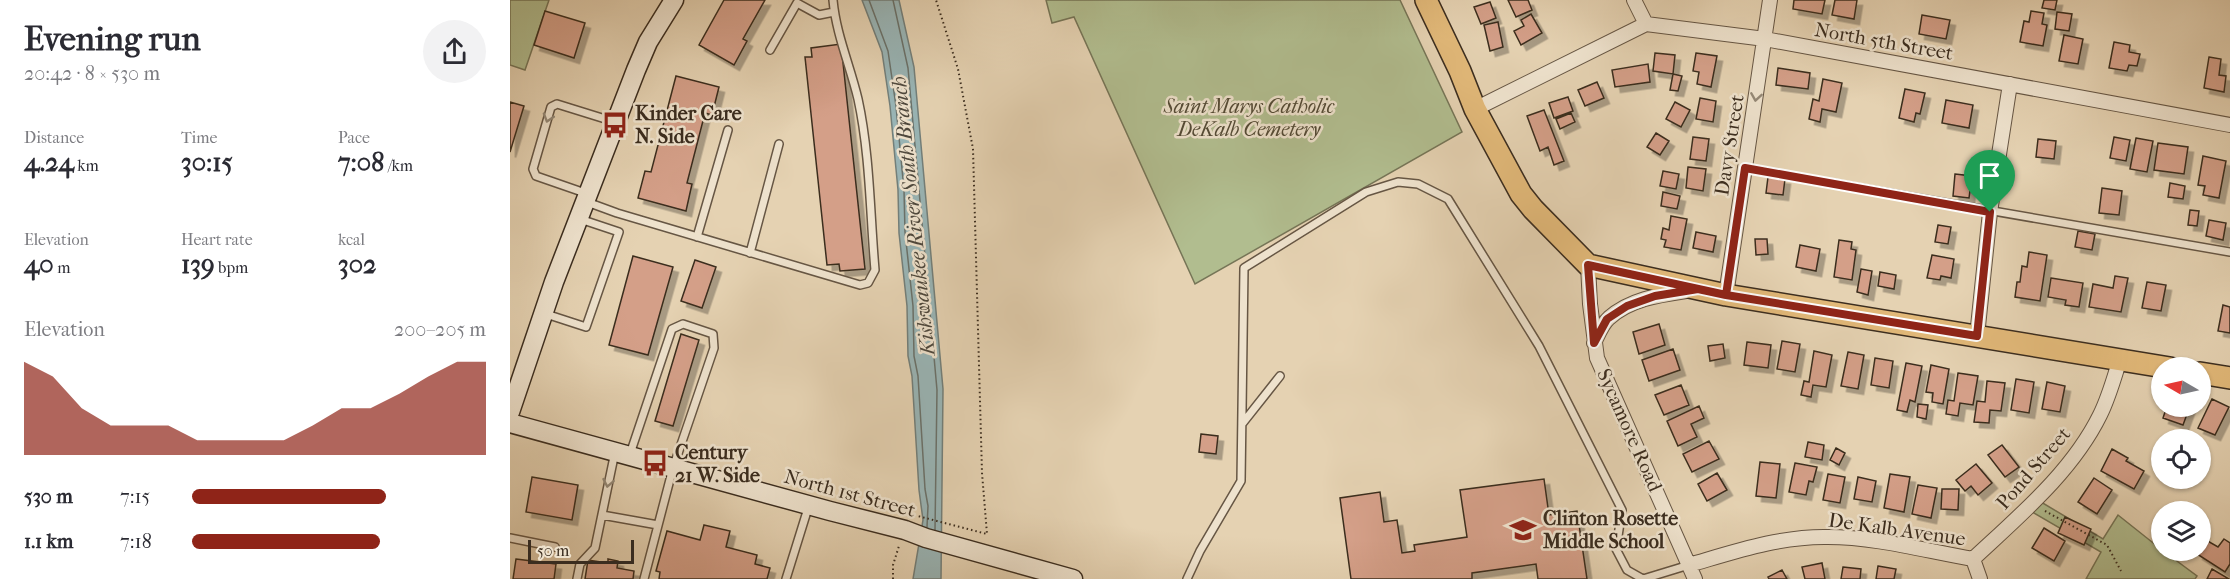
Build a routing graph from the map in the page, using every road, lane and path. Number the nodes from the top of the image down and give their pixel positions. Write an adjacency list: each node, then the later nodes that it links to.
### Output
1 (674, 0): 13 (street)
2 (833, 0): 7 (lane)
3 (936, 0): 42 (path)
4 (1426, 0): 12 (main road)
5 (1634, 0): 8 (street)
6 (1770, 0): 9 (street, Davy Street)
7 (834, 12): 10 (lane); 22 (lane)
8 (1646, 24): 9 (street, North 5th Street); 12 (street)
9 (1765, 39): 11 (street, North 5th Street); 17 (street, Davy Street, one-way to 17)
10 (770, 50)
11 (2010, 84): 14 (street, North 5th Street); 19 (street)
12 (1475, 109): 23 (main road)
13 (615, 122): 18 (street); 18 (lane, one-way to 18)
14 (2230, 125)
15 (728, 130): 20 (lane)
16 (779, 144): 22 (lane)
17 (1745, 168): 19 (lane); 25 (street, Davy Street)
18 (583, 204): 20 (lane); 26 (street); 26 (lane)
19 (1990, 212): 21 (lane); 27 (street)
20 (697, 237): 22 (lane)
21 (2230, 252)
22 (750, 253)
23 (1588, 265): 24 (main road); 28 (street, Sycamore Road)
24 (1698, 289): 25 (main road); 28 (street)
25 (1726, 295): 27 (main road)
26 (543, 313): 34 (street)
27 (1977, 336): 29 (main road)
28 (1594, 343): 47 (street, Sycamore Road)
29 (2120, 359): 30 (main road); 39 (street, Pond Street)
30 (2151, 365)
31 (2211, 375): 33 (main road)
32 (1280, 376): 36 (lane)
33 (2230, 378)
34 (510, 412)
35 (510, 423): 37 (street, North 1st Street)
36 (1242, 424): 47 (lane); 53 (lane)
37 (622, 454): 38 (street, North 1st Street); 38 (lane); 41 (lane, one-way to 41)
38 (673, 468): 40 (street, North 1st Street); 43 (lane)
39 (2032, 504): 46 (street, Pond Street); 48 (path)
40 (808, 505): 51 (lane); 52 (street, North 1st Street)
41 (602, 515): 43 (lane); 49 (lane)
42 (927, 517)
43 (658, 525): 50 (lane)
44 (510, 538): 45 (lane)
45 (555, 547)
46 (1973, 559): 47 (street, De Kalb Avenue); 55 (street, De Kalb Avenue)
47 (1689, 566): 54 (street, Sycamore Road)
48 (2121, 571)
49 (578, 579)
50 (644, 579)
51 (786, 579)
52 (1073, 579)
53 (1187, 579)
54 (1695, 579)
55 (1980, 579)

